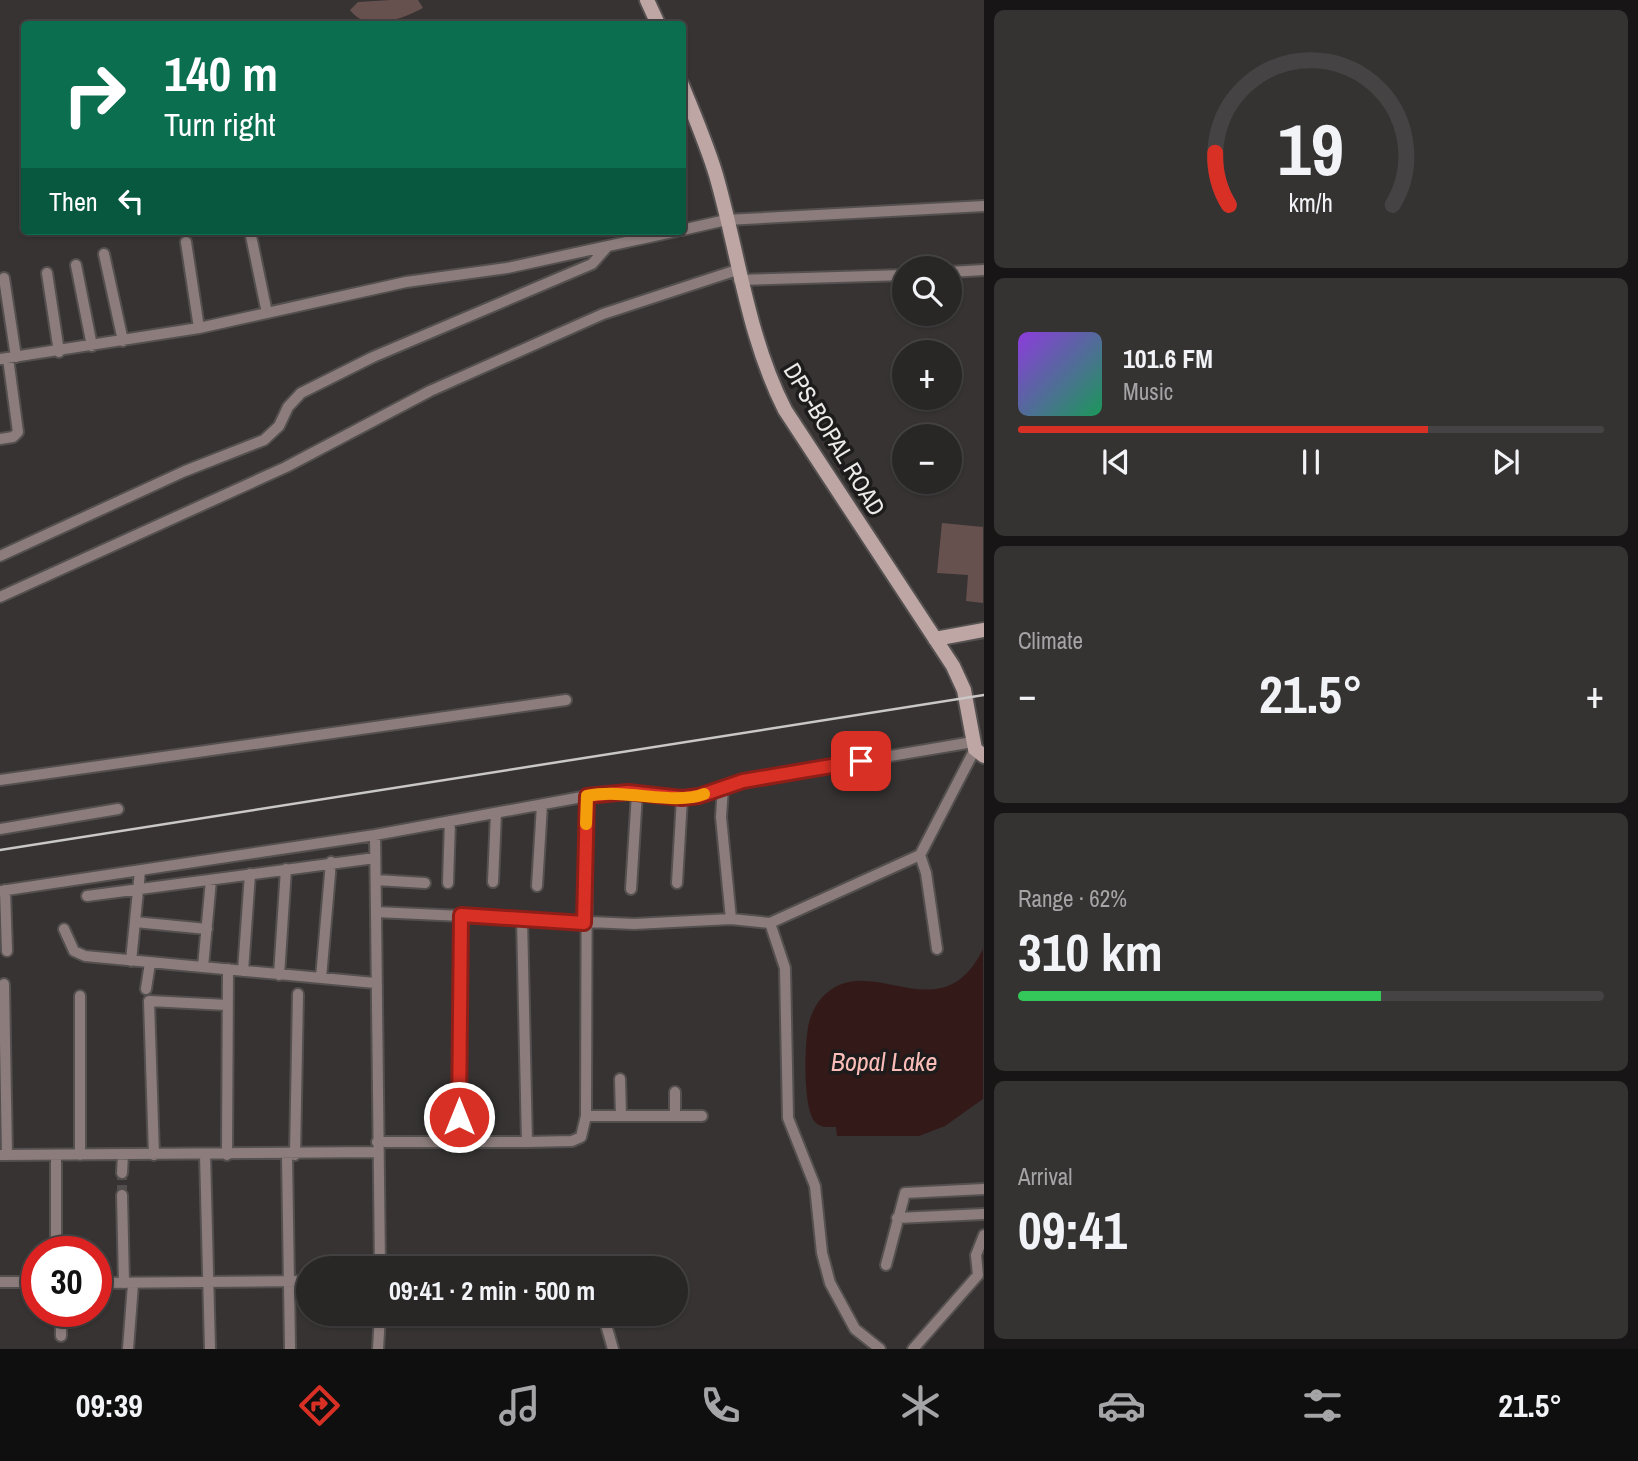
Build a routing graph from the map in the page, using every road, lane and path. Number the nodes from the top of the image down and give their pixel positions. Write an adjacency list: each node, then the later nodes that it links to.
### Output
1 (648, 0): 2 (street)
2 (657, 21)
3 (686, 96): 5 (street, DPS-BOPAL ROAD)
4 (984, 206): 5 (street)
5 (726, 220): 6 (street); 13 (street, DPS-BOPAL ROAD)
6 (686, 229)
7 (251, 235): 19 (street)
8 (659, 235): 10 (street)
9 (186, 242): 20 (street)
10 (607, 247): 19 (street); 26 (street)
11 (104, 254): 21 (street)
12 (76, 265): 22 (street)
13 (737, 269): 17 (street); 27 (street); 29 (street, DPS-BOPAL ROAD)
14 (984, 270): 15 (street)
15 (962, 271)
16 (47, 272): 23 (street)
17 (892, 275)
18 (4, 278): 24 (street)
19 (267, 313): 20 (street)
20 (199, 328): 21 (street)
21 (123, 341): 22 (street)
22 (92, 346): 23 (street)
23 (59, 352): 24 (street)
24 (8, 358): 25 (street)
25 (0, 439)
26 (0, 556)
27 (0, 597)
28 (984, 630): 29 (street)
29 (935, 639): 31 (street, DPS-BOPAL ROAD)
30 (566, 700): 32 (street)
31 (979, 747): 33 (street); 43 (street)
32 (0, 780)
33 (723, 788): 36 (street); 63 (street)
34 (637, 793): 35 (street); 36 (street); 56 (street)
35 (587, 796): 37 (street); 65 (street)
36 (682, 798): 54 (street)
37 (542, 805): 39 (street); 55 (street)
38 (118, 809): 41 (street)
39 (496, 813): 40 (street); 51 (street)
40 (450, 821): 42 (street); 53 (street)
41 (0, 829)
42 (375, 835): 44 (street); 47 (street)
43 (920, 855): 66 (street); 69 (street)
44 (375, 858): 45 (street); 50 (street)
45 (331, 862): 46 (street); 77 (street)
46 (286, 869): 48 (street); 76 (street)
47 (140, 871): 57 (street); 58 (street)
48 (250, 874): 49 (street); 75 (street)
49 (211, 880): 57 (street); 68 (street)
50 (376, 880): 52 (street); 60 (street)
51 (493, 882)
52 (425, 883)
53 (448, 883)
54 (677, 883)
55 (537, 886)
56 (631, 888)
57 (139, 889): 59 (street); 64 (street)
58 (3, 891): 70 (street)
59 (87, 896)
60 (376, 912): 61 (street); 78 (street)
61 (461, 915): 62 (street); 90 (street)
62 (522, 919): 65 (street); 91 (street)
63 (731, 919): 65 (street); 66 (street)
64 (135, 922): 68 (street); 71 (street)
65 (584, 923): 87 (street)
66 (770, 923): 122 (street)
67 (64, 929): 71 (street)
68 (207, 929): 73 (street)
69 (937, 948)
70 (7, 951)
71 (131, 961): 72 (street)
72 (149, 962): 73 (street); 80 (street)
73 (203, 967): 74 (street)
74 (228, 969): 75 (street); 83 (street)
75 (243, 971): 76 (street)
76 (279, 975): 77 (street)
77 (321, 978): 78 (street)
78 (375, 983): 92 (street)
79 (4, 984): 95 (street)
80 (146, 989)
81 (298, 994): 99 (street)
82 (80, 996): 96 (street)
83 (227, 1005): 97 (street); 98 (street)
84 (620, 1079): 88 (street)
85 (675, 1092): 86 (street)
86 (675, 1115): 88 (street); 89 (street)
87 (586, 1116): 88 (street); 91 (street)
88 (621, 1116)
89 (702, 1116)
90 (459, 1142): 91 (street); 92 (street)
91 (527, 1142)
92 (377, 1147): 99 (street); 108 (street)
93 (122, 1154): 96 (street); 97 (street); 101 (street)
94 (205, 1154): 97 (street); 98 (street); 115 (street)
95 (4, 1155): 100 (street)
96 (80, 1155): 100 (street)
97 (154, 1155)
98 (227, 1155): 99 (street)
99 (291, 1155): 111 (street)
100 (56, 1156): 107 (street)
101 (122, 1173)
102 (984, 1189): 105 (street)
103 (122, 1195): 117 (street)
104 (984, 1214): 105 (street)
105 (897, 1218): 109 (street)
106 (984, 1235): 110 (street)
107 (56, 1236)
108 (380, 1256)
109 (886, 1265)
110 (981, 1279): 129 (street)
111 (291, 1280): 112 (street); 115 (street); 125 (street)
112 (296, 1280)
113 (0, 1282): 114 (street)
114 (21, 1282)
115 (208, 1282): 117 (street); 124 (street)
116 (112, 1283): 117 (street)
117 (129, 1283): 123 (street)
118 (379, 1326): 126 (street)
119 (606, 1326): 127 (street)
120 (61, 1327): 121 (street)
121 (61, 1336)
122 (875, 1346): 128 (street)
123 (128, 1349)
124 (210, 1349)
125 (290, 1349)
126 (378, 1349)
127 (613, 1349)
128 (859, 1349)
129 (913, 1349)

